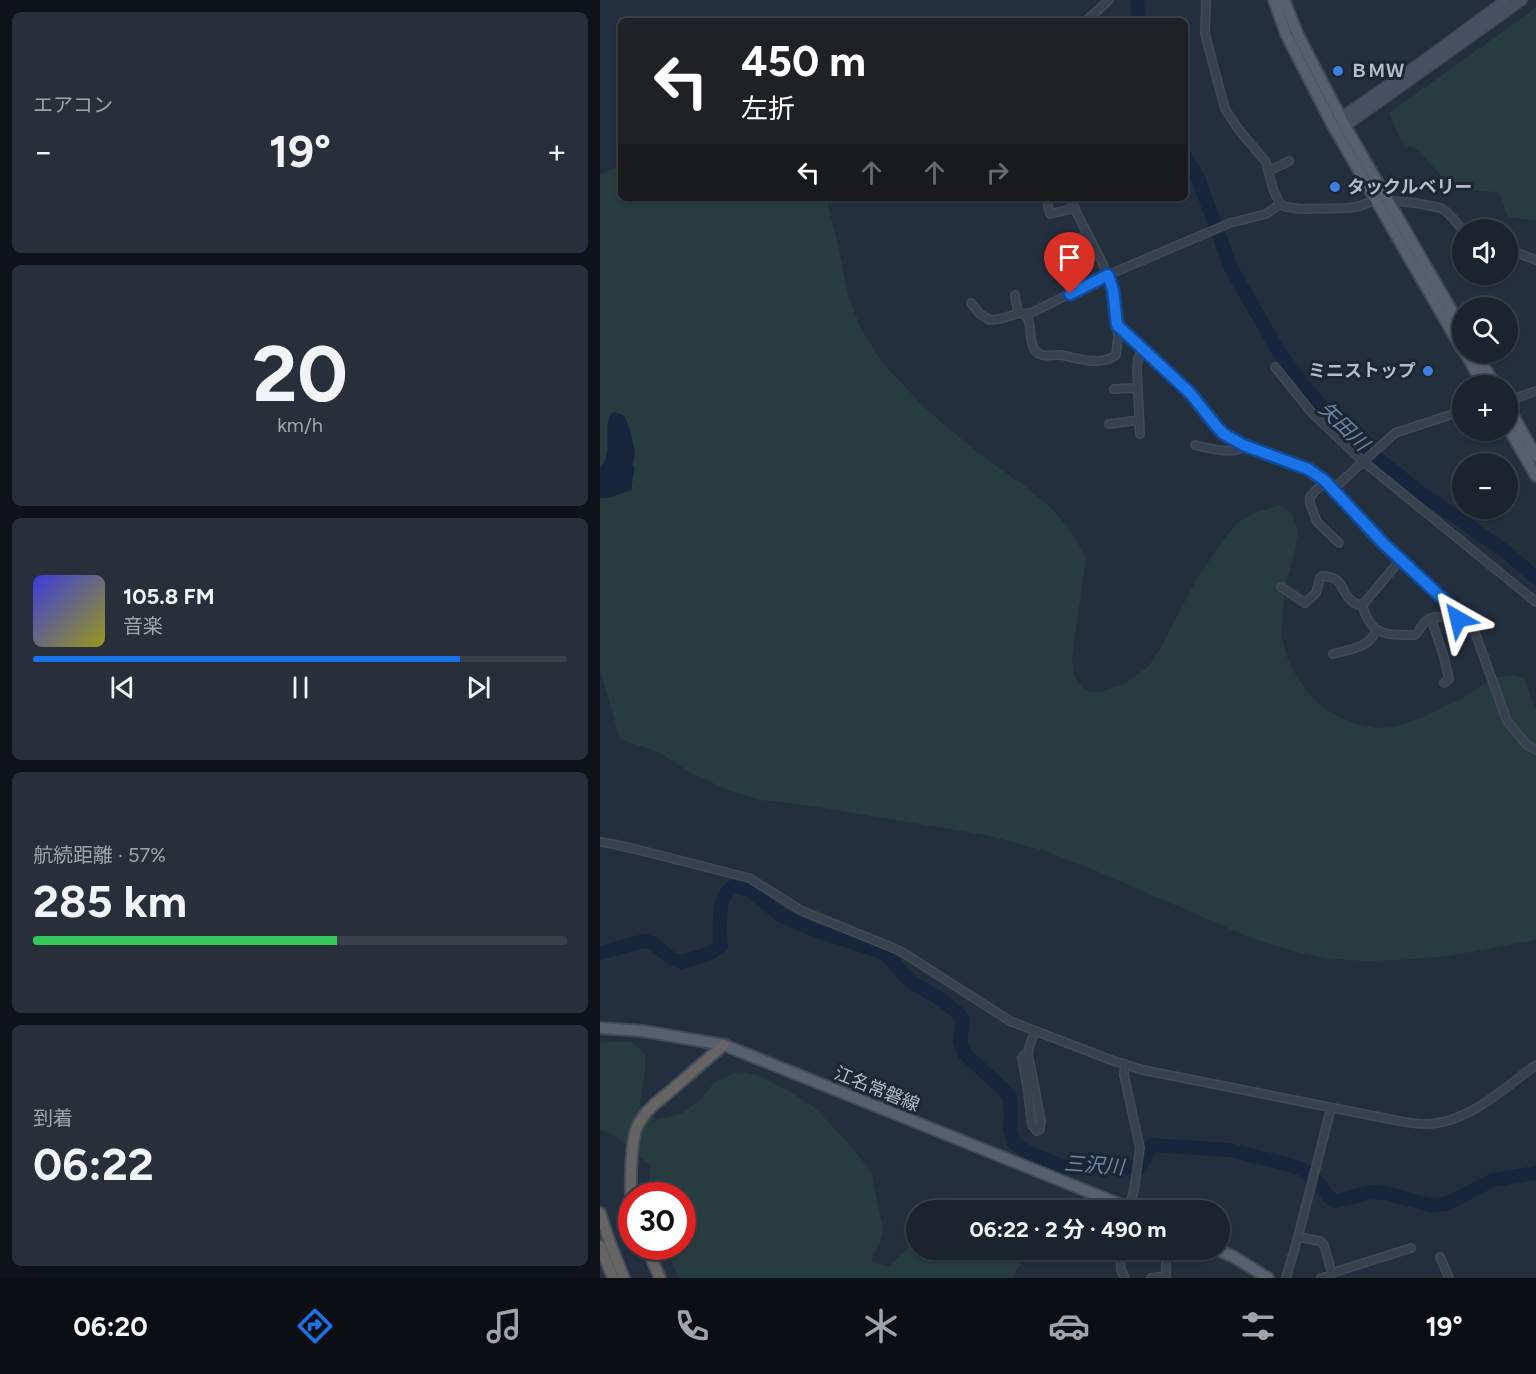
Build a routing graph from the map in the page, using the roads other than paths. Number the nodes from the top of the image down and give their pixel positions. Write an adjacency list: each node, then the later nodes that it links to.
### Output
1 (1109, 0): 7 (street)
2 (1206, 0): 10 (street)
3 (1274, 0): 8 (main road)
4 (1284, 0): 8 (main road)
5 (1506, 0): 8 (main road)
6 (1522, 0): 8 (main road)
7 (1089, 18)
8 (1339, 125): 11 (main road); 14 (main road)
9 (1289, 161): 10 (street)
10 (1268, 170): 15 (street)
11 (1375, 200): 14 (street); 15 (street); 30 (main road)
12 (1047, 201): 16 (street)
13 (1072, 201): 16 (street)
14 (1388, 201): 17 (street); 25 (main road)
15 (1280, 204): 22 (street)
16 (1074, 207): 18 (street)
17 (1453, 219)
18 (1089, 236): 19 (street); 22 (street)
19 (1070, 240)
20 (1518, 253): 21 (street)
21 (1536, 260)
22 (1108, 275): 26 (street); 28 (street)
23 (1015, 294): 26 (street)
24 (971, 303): 27 (street)
25 (1452, 313)
26 (1022, 314): 27 (street); 28 (street)
27 (994, 321): 29 (street)
28 (1117, 325): 31 (street)
29 (988, 327)
30 (1452, 331)
31 (1142, 348): 33 (street); 44 (street)
32 (1275, 367): 46 (street)
33 (1137, 388): 34 (street); 38 (street)
34 (1114, 389)
35 (1536, 390): 36 (street)
36 (1518, 397)
37 (1452, 414): 46 (street)
38 (1139, 420): 39 (street); 41 (street)
39 (1109, 424)
40 (1518, 424): 45 (main road)
41 (1140, 434)
42 (1516, 441): 47 (main road)
43 (1195, 445): 44 (street)
44 (1245, 446): 48 (street)
45 (1536, 456)
46 (1364, 462): 49 (street); 53 (street)
47 (1536, 476)
48 (1326, 482): 49 (street); 50 (street)
49 (1333, 489): 51 (street)
50 (1339, 543)
51 (1401, 559): 54 (street); 55 (street)
52 (1281, 587): 54 (street)
53 (1536, 602)
54 (1362, 603): 58 (street)
55 (1456, 611): 57 (street); 62 (street)
56 (1431, 618): 57 (street); 58 (street); 61 (street)
57 (1458, 619): 59 (street)
58 (1376, 629): 60 (street)
59 (1460, 635)
60 (1333, 654)
61 (1444, 683)
62 (1536, 750)
63 (600, 842): 65 (street)
64 (600, 1028): 66 (main road, 江名常磐線)
65 (1035, 1031): 67 (street); 68 (street)
66 (724, 1045): 71 (highway); 72 (main road, 江名常磐線)
67 (1028, 1054): 67 (street)
68 (1125, 1064): 70 (street); 73 (street)
69 (1536, 1065): 70 (street)
70 (1331, 1108): 75 (street)
71 (631, 1182)
72 (1110, 1200)
73 (1133, 1200)
74 (600, 1213): 86 (highway)
75 (1298, 1237): 83 (street); 91 (street)
76 (600, 1245): 85 (highway)
77 (1411, 1248): 83 (street)
78 (1230, 1256): 90 (main road)
79 (1440, 1257): 93 (street)
80 (652, 1260): 87 (highway)
81 (1120, 1260): 88 (street)
82 (1166, 1260): 84 (street)
83 (1332, 1273): 92 (street)
84 (1166, 1277): 89 (street)
85 (613, 1278)
86 (624, 1278)
87 (660, 1278)
88 (1125, 1278)
89 (1151, 1278)
90 (1268, 1278)
91 (1286, 1278)
92 (1322, 1278)
93 (1449, 1278)

